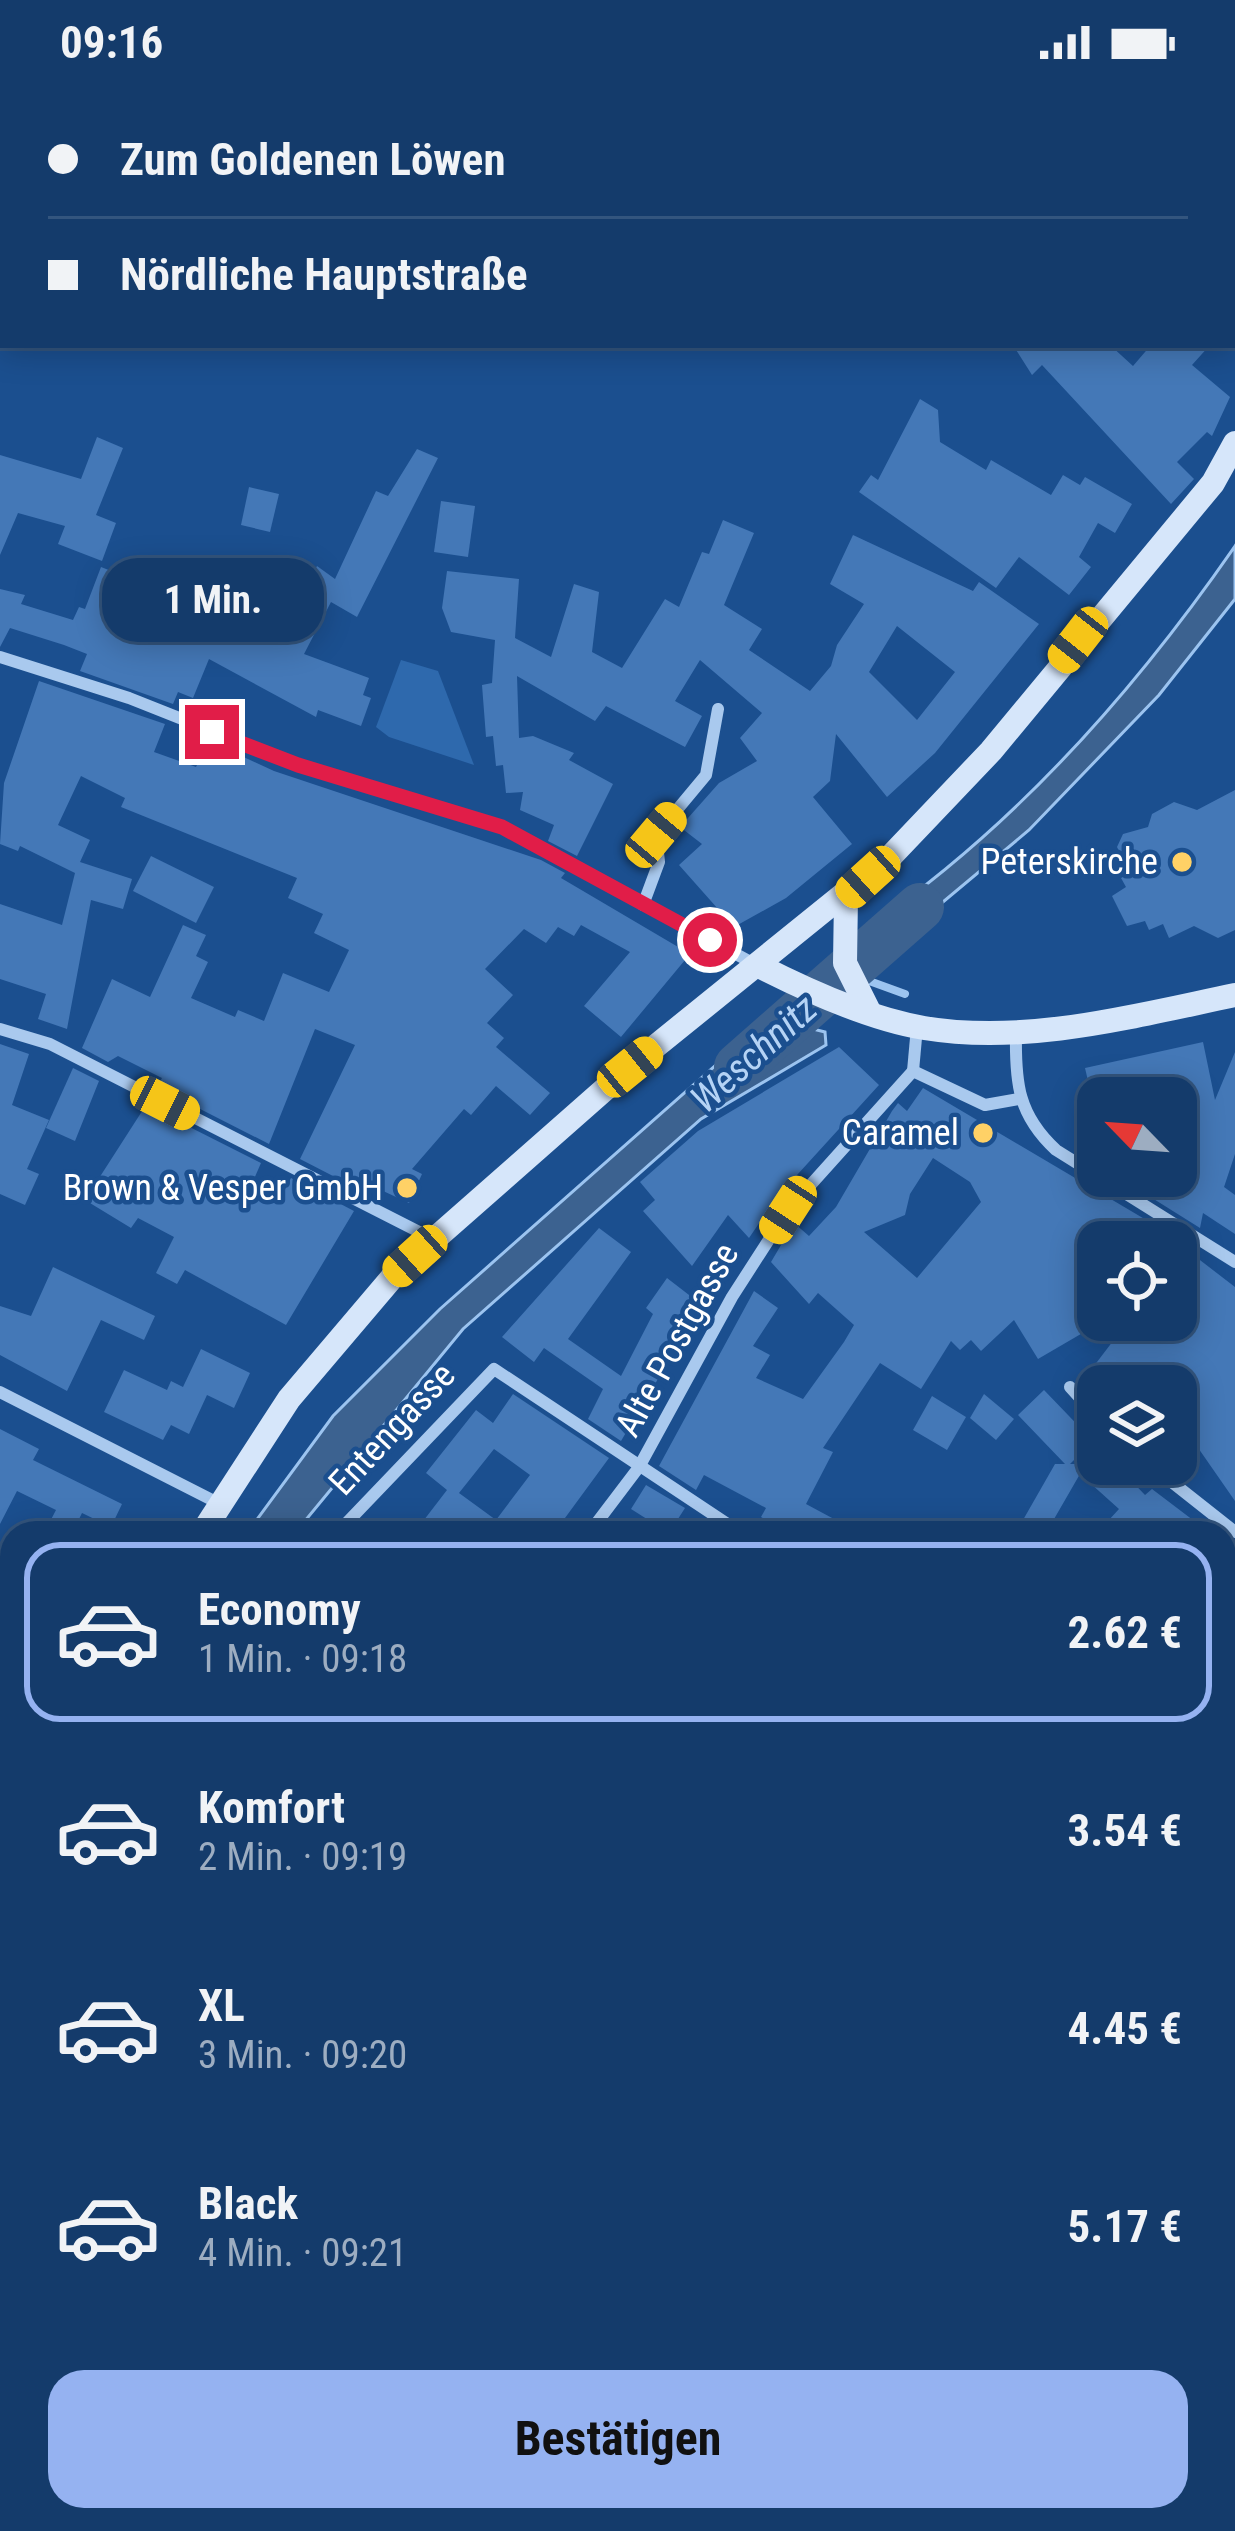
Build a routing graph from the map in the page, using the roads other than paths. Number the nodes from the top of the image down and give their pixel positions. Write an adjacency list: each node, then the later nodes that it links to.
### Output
1 (1235, 443): 5 (main road)
2 (0, 657): 4 (street)
3 (718, 709): 4 (street)
4 (643, 905): 6 (street)
5 (844, 909): 6 (main road); 8 (main road)
6 (766, 970): 8 (main road); 14 (main road)
7 (1235, 994): 11 (main road)
8 (876, 1014): 9 (main road)
9 (917, 1027): 11 (main road); 12 (street)
10 (0, 1029): 14 (street)
11 (1016, 1033): 13 (street)
12 (913, 1071): 13 (street); 19 (street, Alte Postgasse)
13 (1019, 1099): 15 (street)
14 (433, 1239): 21 (main road)
15 (1235, 1262)
16 (1070, 1387): 18 (street)
17 (0, 1392): 21 (street)
18 (1077, 1395)
19 (640, 1467): 23 (street, Entengasse); 24 (street, Alte Postgasse); 25 (street)
20 (1176, 1485): 26 (street)
21 (220, 1504): 22 (main road)
22 (209, 1521)
23 (348, 1521)
24 (598, 1521)
25 (723, 1521)
26 (1221, 1521)

